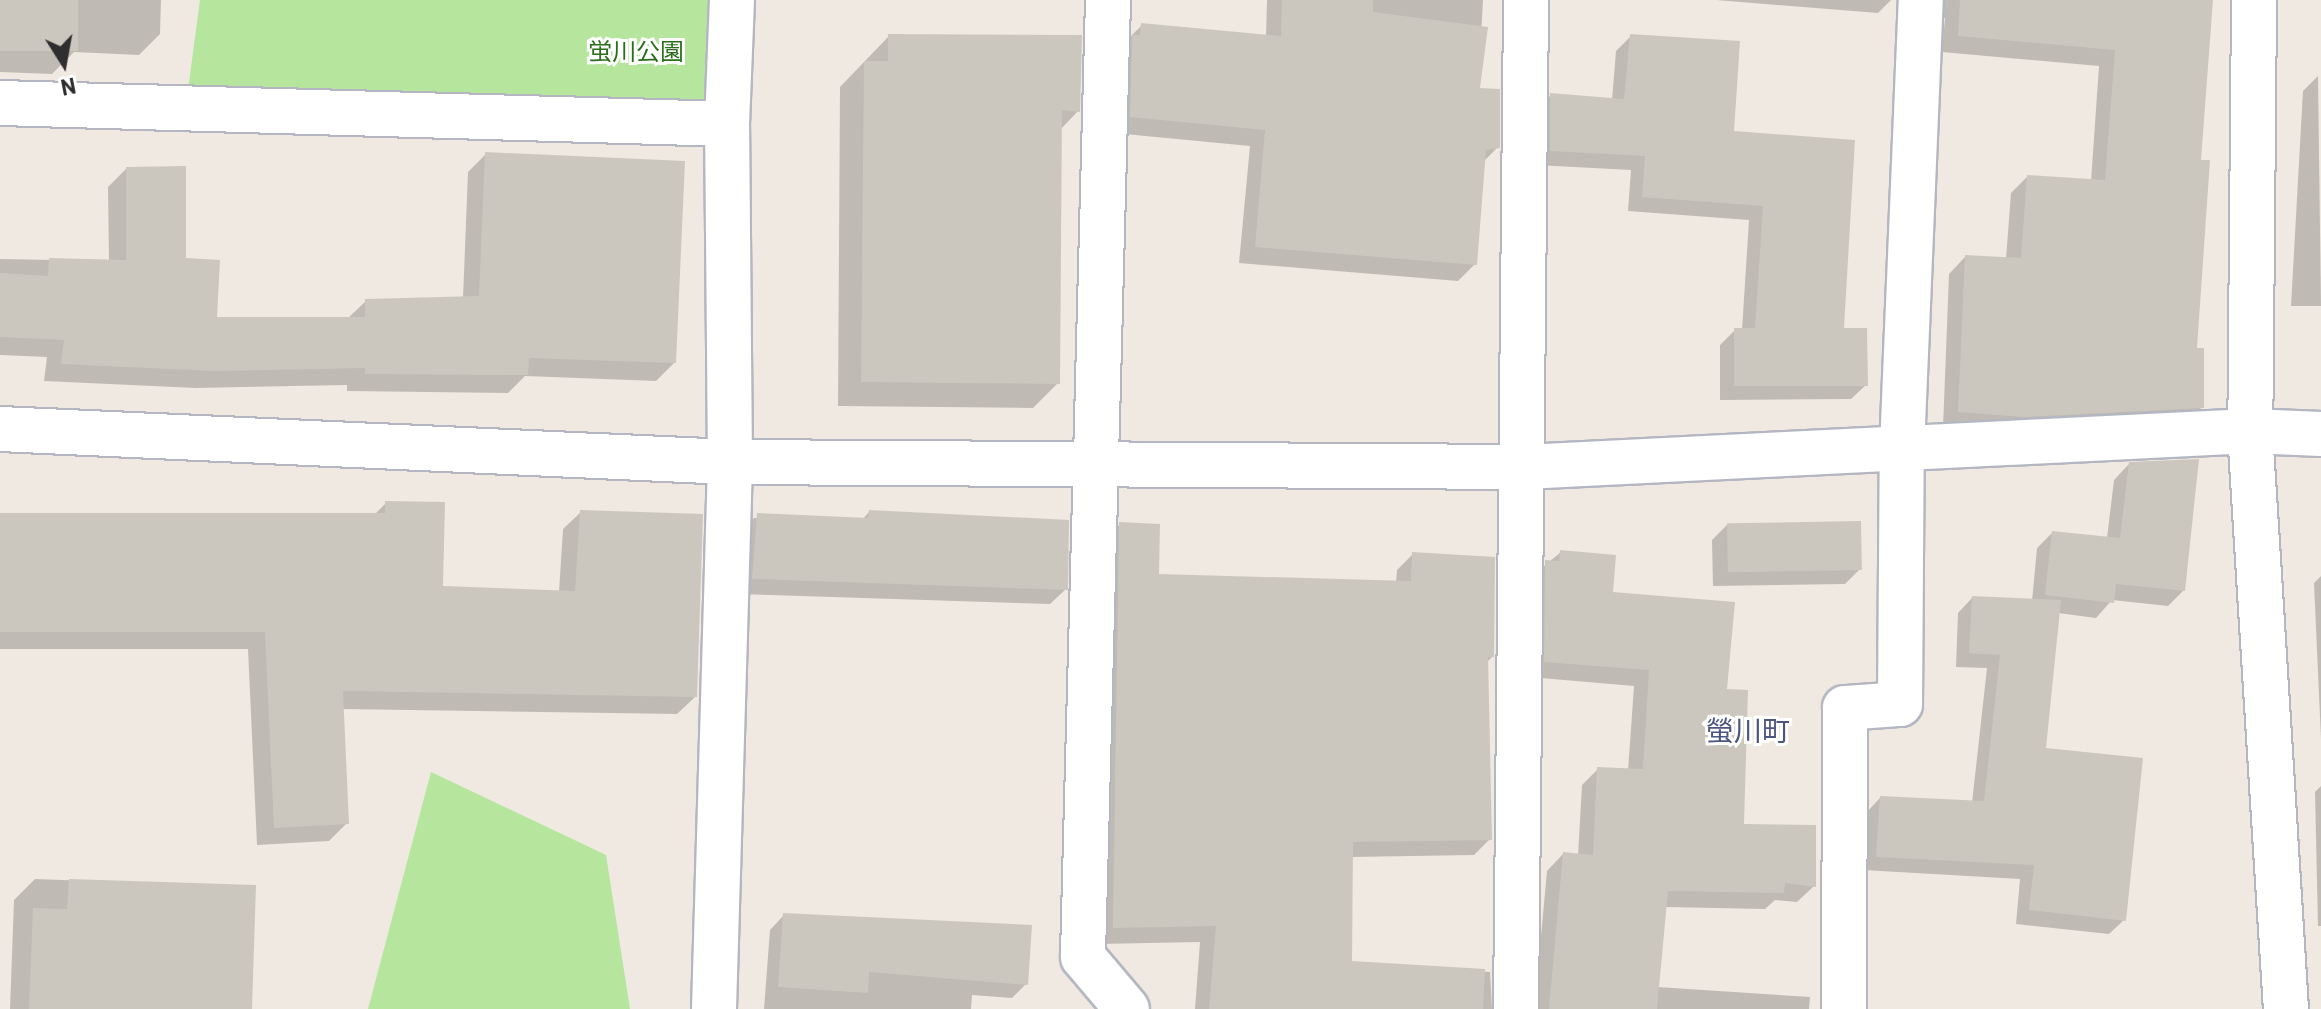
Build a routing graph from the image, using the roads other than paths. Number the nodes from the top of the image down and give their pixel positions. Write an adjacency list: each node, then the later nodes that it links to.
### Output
1 (732, 0): 7 (street)
2 (1108, 0): 13 (street)
3 (1526, 0): 14 (street)
4 (1921, 0): 11 (street)
5 (2254, 0): 9 (street)
6 (0, 103): 7 (street)
7 (727, 124): 12 (street)
8 (0, 429): 12 (street)
9 (2250, 431): 10 (street); 11 (street); 19 (street)
10 (2321, 434)
11 (1902, 448): 14 (street); 18 (street)
12 (730, 462): 13 (street); 15 (street)
13 (1098, 465): 14 (street); 16 (street)
14 (1524, 467): 17 (street)
15 (714, 1009)
16 (1127, 1009)
17 (1516, 1009)
18 (1844, 1009)
19 (2286, 1009)

